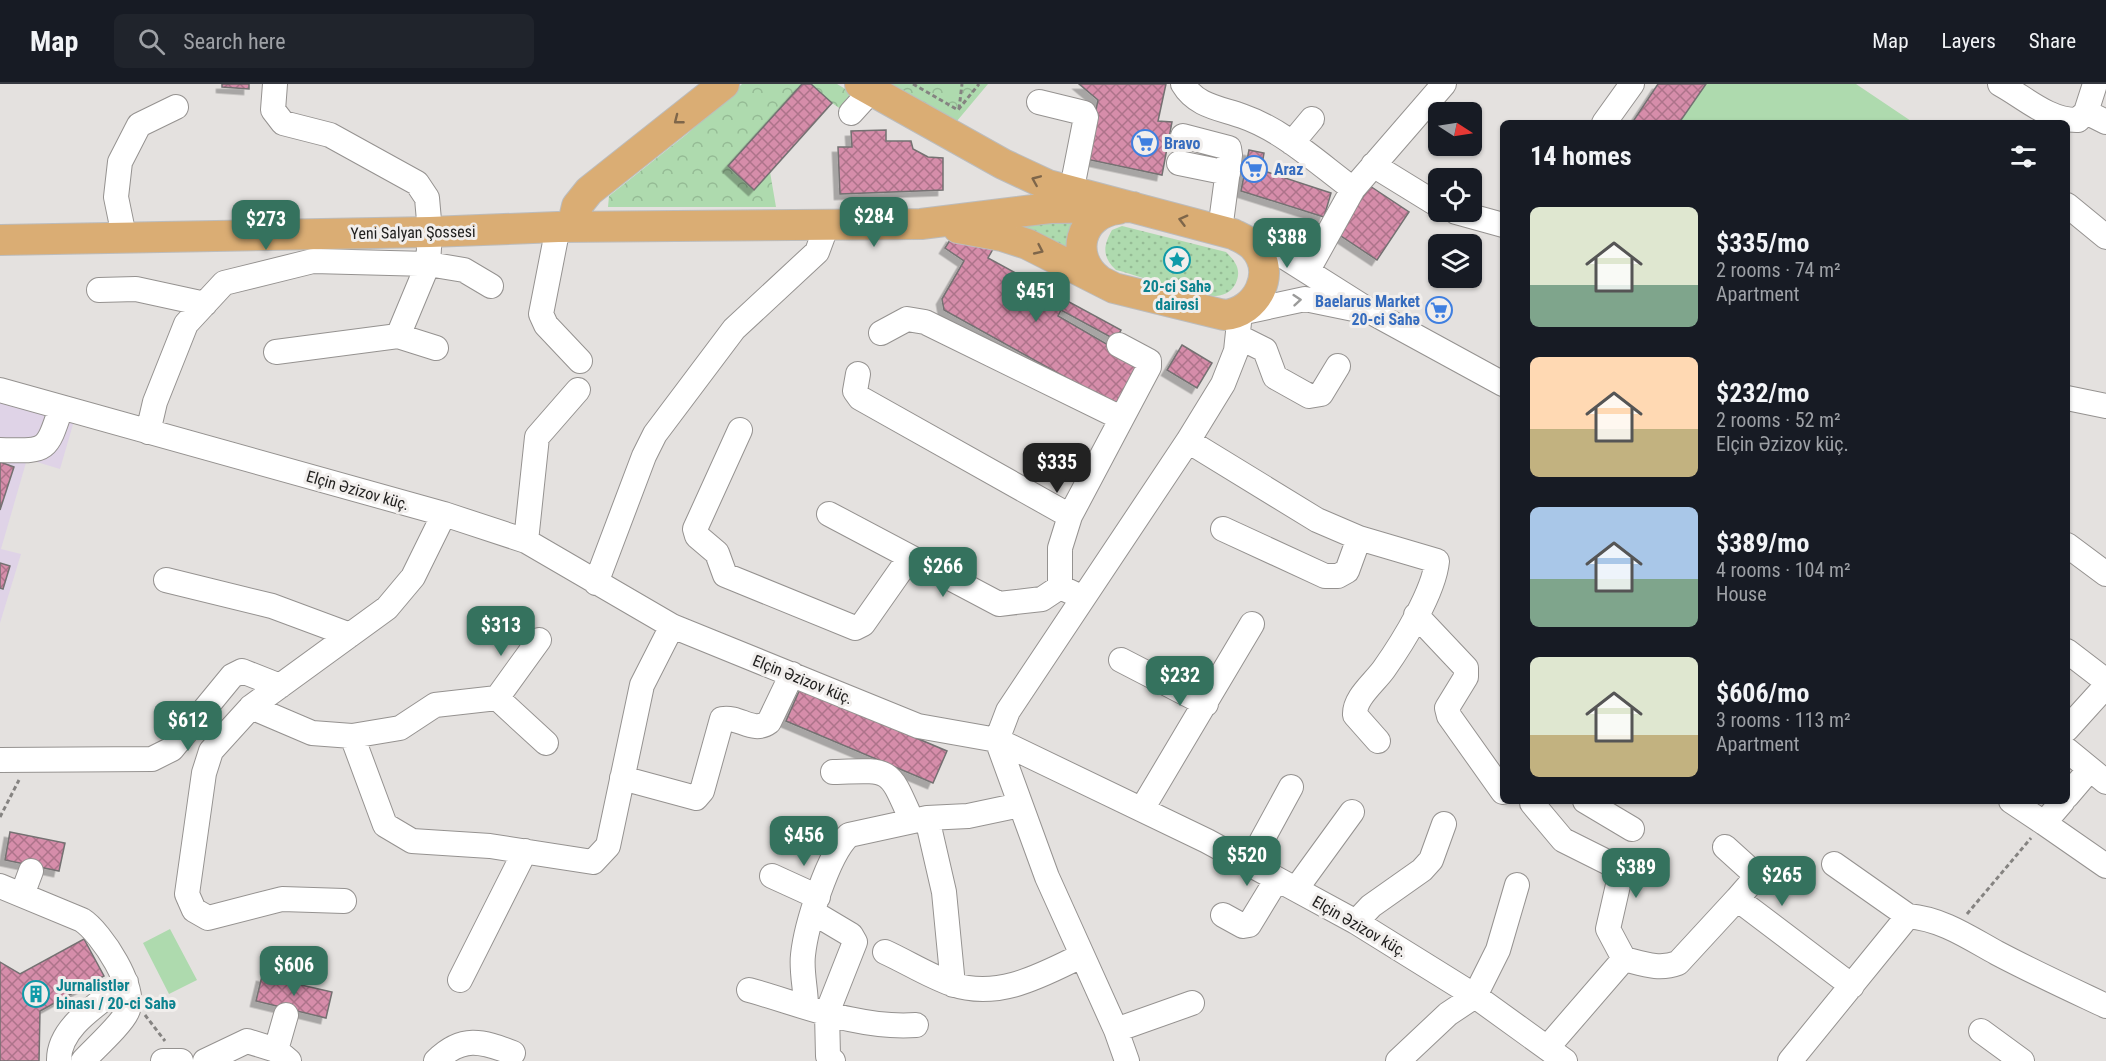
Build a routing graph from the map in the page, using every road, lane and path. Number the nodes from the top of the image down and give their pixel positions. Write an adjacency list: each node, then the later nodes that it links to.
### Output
1 (275, 84): 35 (street)
2 (724, 84): 34 (main road, one-way to 34)
3 (913, 84): 14 (path)
4 (962, 84): 14 (path)
5 (979, 84): 14 (path)
6 (1183, 84): 21 (street)
7 (1444, 84): 23 (street)
8 (1632, 84): 18 (street)
9 (2000, 84): 16 (street)
10 (2095, 84): 16 (street)
11 (866, 87): 15 (street); 26 (main road, one-way to 11)
12 (1039, 102): 26 (street)
13 (176, 107): 37 (street)
14 (958, 110): 19 (path)
15 (851, 113)
16 (2096, 117)
17 (1312, 119): 21 (street)
18 (1606, 120)
19 (957, 121)
20 (1183, 136): 24 (street)
21 (1292, 143): 25 (street)
22 (1179, 163): 24 (street)
23 (1373, 165): 25 (street); 27 (street)
24 (1228, 173): 36 (street)
25 (1353, 189): 41 (street)
26 (1071, 193): 28 (main road)
27 (1428, 199)
28 (1133, 207): 31 (main road); 36 (main road, one-way to 28); 42 (main road)
29 (2070, 207): 38 (street)
30 (1482, 219): 32 (street)
31 (921, 224): 33 (main road, Yeni Salyan Şossesi); 42 (main road, one-way to 42)
32 (1500, 224)
33 (827, 225): 34 (main road, Yeni Salyan Şossesi); 77 (street)
34 (565, 227): 35 (main road, Yeni Salyan Şossesi); 53 (street)
35 (430, 232): 37 (main road, Yeni Salyan Şossesi); 40 (street)
36 (1226, 232): 41 (street); 47 (main road)
37 (124, 236): 39 (main road, Yeni Salyan Şossesi)
38 (2106, 237)
39 (0, 240)
40 (428, 264): 43 (street); 45 (street); 49 (street)
41 (1308, 270): 46 (street)
42 (1104, 283): 47 (main road)
43 (491, 286)
44 (99, 290): 45 (street)
45 (205, 304): 64 (street)
46 (1373, 313): 47 (street, one-way to 46); 56 (street)
47 (1239, 325): 54 (street); 65 (street)
48 (881, 333): 62 (street)
49 (398, 336): 51 (street); 52 (street)
50 (1119, 345): 62 (street)
51 (435, 348)
52 (276, 352)
53 (580, 361)
54 (1338, 366)
55 (858, 374): 69 (street)
56 (1500, 382)
57 (0, 390): 61 (street, Elçin Əzizov küç.)
58 (578, 390): 72 (street)
59 (2070, 399): 60 (street)
60 (2106, 406)
61 (61, 408): 64 (street, Elçin Əzizov küç.); 66 (street)
62 (1121, 418): 69 (street)
63 (740, 430): 74 (street)
64 (148, 432): 67 (street, Elçin Əzizov küç.)
65 (1188, 441): 71 (street); 79 (street)
66 (0, 450)
67 (444, 514): 72 (street, Elçin Əzizov küç.); 83 (street)
68 (829, 514): 74 (street)
69 (1070, 516): 78 (street)
70 (1223, 529): 71 (street)
71 (1359, 538): 80 (street)
72 (526, 541): 77 (street, Elçin Əzizov küç.)
73 (2070, 547): 75 (street)
74 (910, 557): 78 (street)
75 (2106, 574)
76 (166, 580): 83 (street)
77 (596, 583): 82 (street, Elçin Əzizov küç.)
78 (1060, 587): 79 (street)
79 (1082, 597): 96 (street)
80 (1416, 615): 97 (street); 106 (street)
81 (1252, 624): 92 (street)
82 (672, 626): 87 (street, Elçin Əzizov küç.); 104 (street)
83 (350, 635): 89 (street)
84 (539, 640): 91 (street)
85 (2070, 653): 88 (street)
86 (1121, 660): 92 (street)
87 (792, 674): 96 (street, Elçin Əzizov küç.); 104 (street)
88 (2106, 681)
89 (280, 686): 93 (street); 101 (street)
90 (2106, 686): 94 (street)
91 (497, 698): 95 (street); 98 (street)
92 (1206, 704): 113 (street)
93 (251, 707): 95 (street); 132 (street)
94 (2070, 726)
95 (352, 736): 121 (street)
96 (997, 740): 112 (street); 113 (street, Elçin Əzizov küç.)
97 (1378, 741)
98 (546, 743)
99 (2070, 752): 103 (street)
100 (0, 760): 101 (street)
101 (30, 760): 115 (path)
102 (833, 772): 116 (street)
103 (2098, 775): 107 (street)
104 (622, 778): 121 (street)
105 (1291, 787): 122 (street)
106 (1500, 788)
107 (2070, 794)
108 (1528, 804): 140 (street)
109 (1590, 804): 119 (street)
110 (2016, 804): 117 (street)
111 (2060, 804): 117 (street)
112 (1020, 806): 116 (street); 139 (street)
113 (1142, 810): 122 (street, Elçin Əzizov küç.)
114 (1352, 812): 127 (street)
115 (0, 817)
116 (919, 819): 133 (street); 142 (street)
117 (2044, 823): 124 (street); 137 (path)
118 (1444, 824): 136 (street)
119 (1632, 829)
120 (1725, 847): 131 (street)
121 (525, 851): 141 (street)
122 (1249, 864): 127 (street, Elçin Əzizov küç.)
123 (1834, 864): 135 (street)
124 (2106, 866)
125 (31, 871): 130 (street)
126 (772, 876): 133 (street)
127 (1286, 884): 134 (street); 136 (street, Elçin Əzizov küç.)
128 (1516, 885): 146 (street)
129 (0, 886): 130 (street)
130 (22, 895): 144 (street)
131 (1737, 899): 140 (street); 143 (street)
132 (344, 901)
133 (816, 905): 149 (street); 149 (street)
134 (1223, 915)
135 (1908, 916): 137 (street); 143 (street)
136 (1356, 922): 146 (street, Elçin Əzizov küç.)
137 (1955, 929): 148 (street)
138 (885, 952): 142 (street)
139 (1081, 956): 142 (street); 152 (street)
140 (1624, 959): 155 (street)
141 (460, 980)
142 (953, 985)
143 (1851, 986): 165 (street)
144 (128, 988): 157 (path); 158 (street); 159 (street)
145 (749, 990): 149 (street)
146 (1475, 996): 155 (street, Elçin Əzizov küç.); 164 (street)
147 (1192, 1003): 152 (street)
148 (2106, 1006)
149 (817, 1010): 151 (street); 162 (street)
150 (286, 1015): 156 (street)
151 (916, 1025)
152 (1116, 1030): 163 (street)
153 (1981, 1031): 166 (street)
154 (513, 1053): 161 (street)
155 (1556, 1054)
156 (283, 1056): 160 (street)
157 (174, 1060)
158 (59, 1061)
159 (83, 1061)
160 (205, 1061)
161 (436, 1061)
162 (833, 1061)
163 (1127, 1061)
164 (1398, 1061)
165 (1790, 1061)
166 (2022, 1061)

